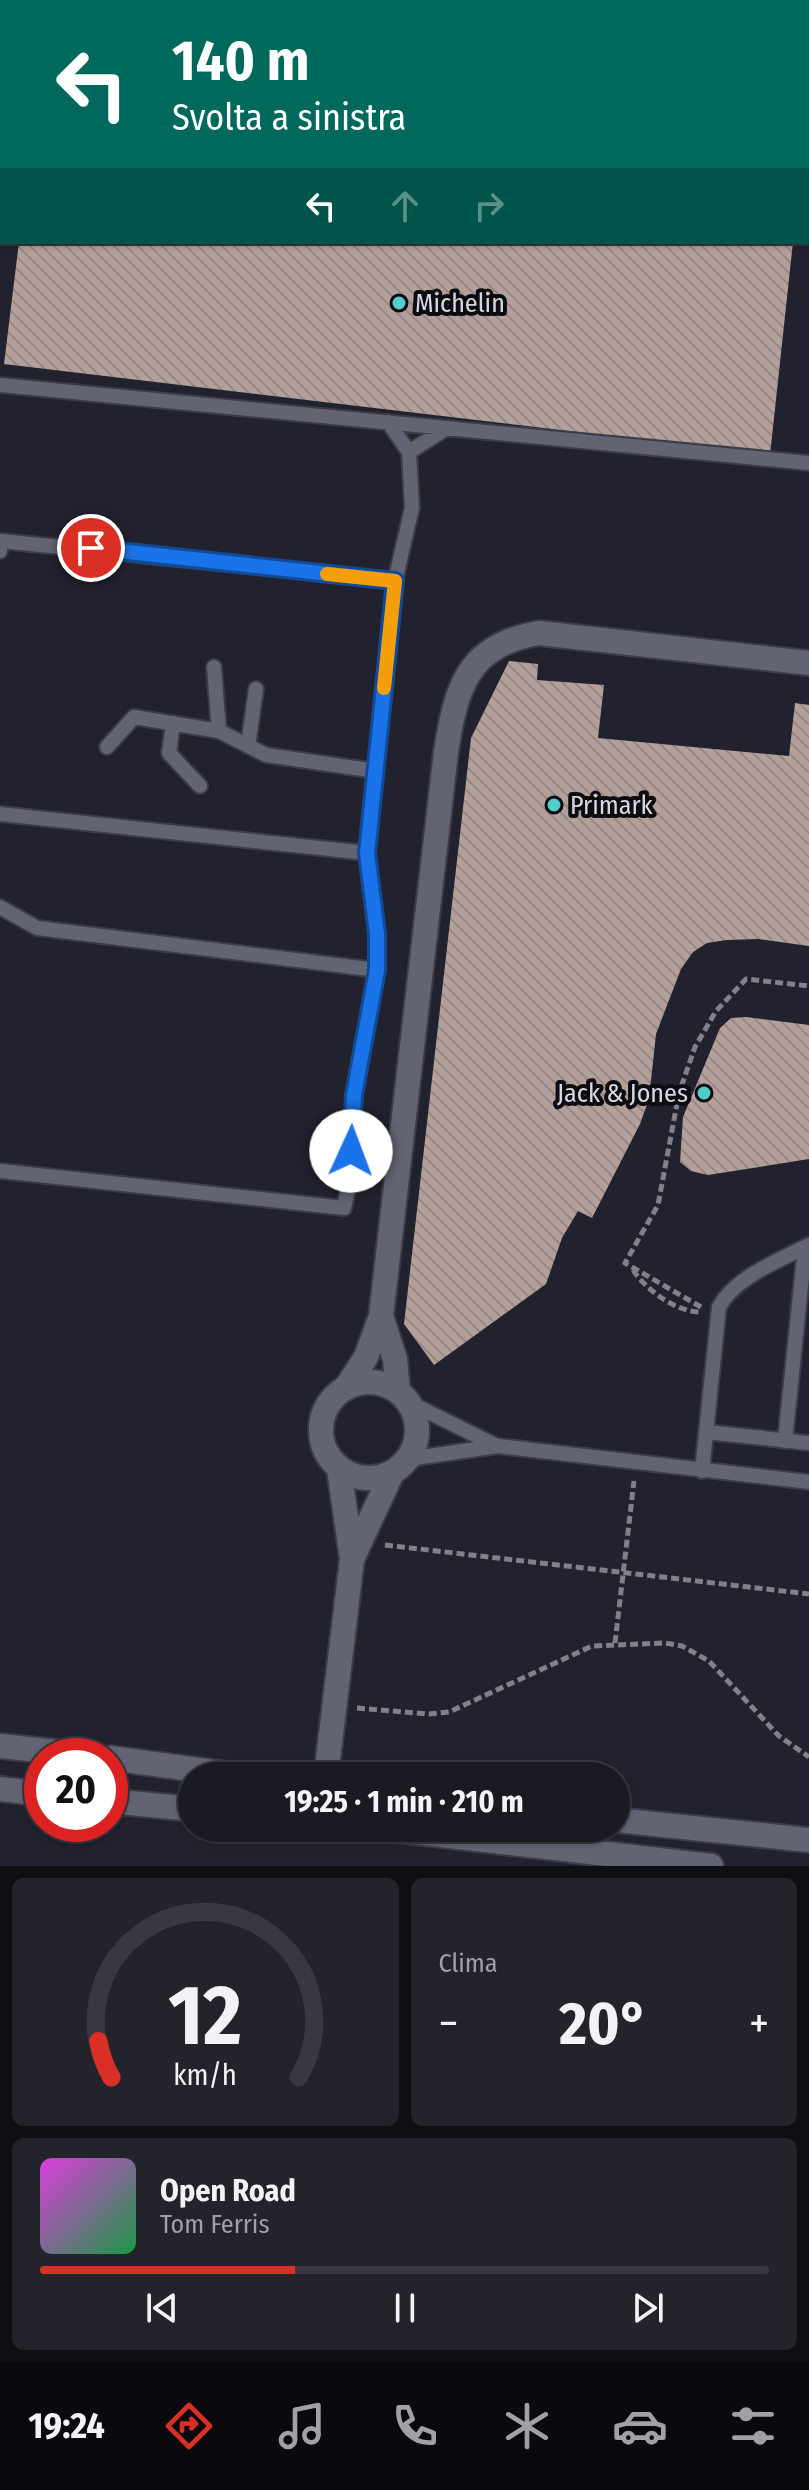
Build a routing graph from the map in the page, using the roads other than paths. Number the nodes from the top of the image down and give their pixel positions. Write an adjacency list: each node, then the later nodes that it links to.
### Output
1 (0, 385): 2 (lane)
2 (388, 422): 3 (lane); 4 (lane)
3 (447, 428): 4 (lane); 5 (lane)
4 (409, 452): 7 (lane)
5 (809, 463)
6 (0, 544): 7 (lane)
7 (395, 581): 15 (lane)
8 (809, 663): 23 (street)
9 (214, 667): 12 (lane)
10 (256, 689): 13 (lane)
11 (173, 723): 12 (lane); 14 (lane); 16 (lane)
12 (219, 731): 13 (lane)
13 (248, 746): 15 (lane)
14 (107, 747)
15 (376, 771): 18 (lane)
16 (200, 786)
17 (0, 814): 18 (lane)
18 (367, 853): 20 (lane)
19 (0, 907): 20 (lane)
20 (377, 970): 21 (lane)
21 (0, 1171)
22 (807, 1246): 26 (lane); 27 (lane)
23 (381, 1316): 24 (street); 25 (street)
24 (346, 1388): 25 (street); 31 (street)
25 (403, 1397): 29 (lane); 30 (street)
26 (707, 1432): 27 (lane); 32 (lane)
27 (785, 1441): 28 (lane)
28 (809, 1443)
29 (498, 1446): 30 (lane); 32 (lane)
30 (400, 1466): 31 (street); 34 (street)
31 (339, 1469): 34 (street)
32 (702, 1471): 33 (lane)
33 (809, 1482)
34 (356, 1550): 38 (street)
35 (0, 1746): 36 (street)
36 (24, 1749)
37 (128, 1760): 39 (street)
38 (328, 1762)
39 (178, 1767)
40 (0, 1789): 41 (street)
41 (24, 1792)
42 (128, 1803): 43 (street)
43 (178, 1808)
44 (630, 1821): 45 (street)
45 (809, 1840)
46 (502, 1842): 47 (street)
47 (711, 1866)

